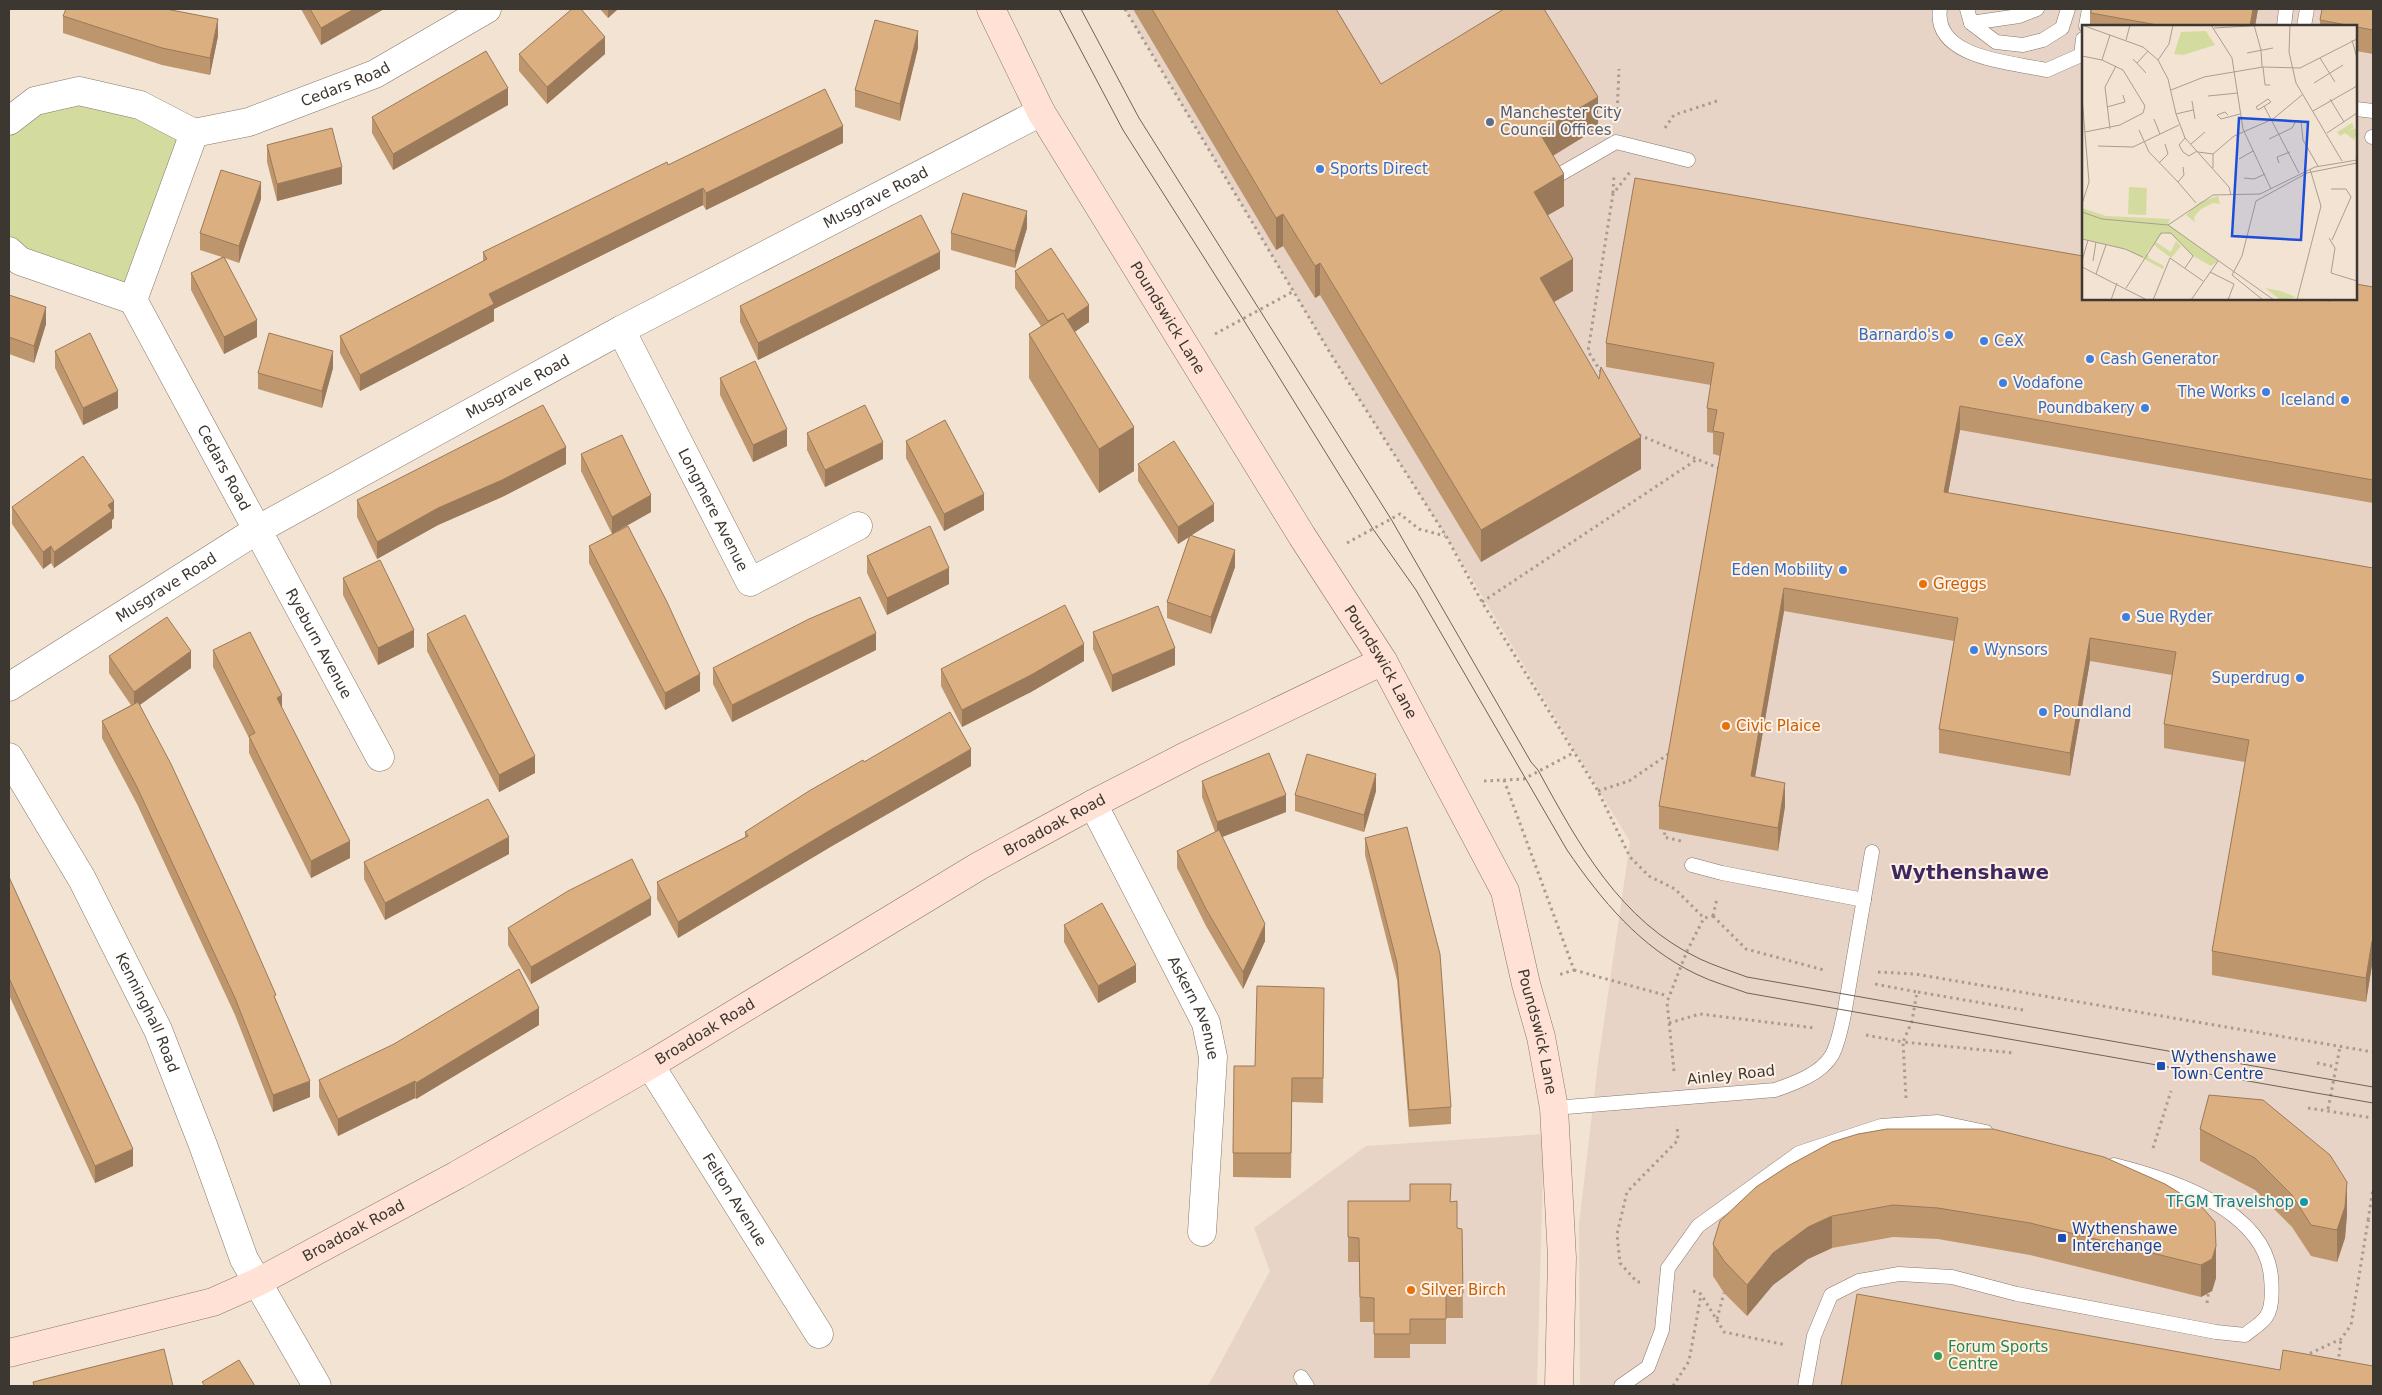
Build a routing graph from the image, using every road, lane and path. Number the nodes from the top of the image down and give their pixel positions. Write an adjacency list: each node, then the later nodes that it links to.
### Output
1 (487, 9): 21 (street, Cedars Road)
2 (991, 9): 19 (street, Poundswick Lane)
3 (1125, 9): 26 (path)
4 (1940, 9): 15 (lane)
5 (1967, 9): 11 (lane)
6 (2038, 9): 11 (lane)
7 (2068, 9): 11 (lane)
8 (2089, 9): 12 (lane)
9 (2286, 9): 13 (lane)
10 (2307, 9): 14 (lane)
11 (1971, 23)
12 (2086, 25)
13 (2284, 25)
14 (2304, 25)
15 (2082, 44)
16 (1717, 101): 22 (path)
17 (2357, 109): 18 (lane)
18 (2373, 111)
19 (1041, 112): 28 (street, Musgrave Road); 29 (street, Poundswick Lane)
20 (9, 121): 21 (street)
21 (194, 133): 27 (street)
22 (1648, 149): 23 (lane); 24 (lane); 30 (path)
23 (1688, 160)
24 (1557, 176)
25 (9, 251): 27 (street)
26 (1294, 291): 29 (path); 36 (path)
27 (133, 300): 35 (street, Cedars Road)
28 (622, 330): 34 (street, Longmere Avenue); 35 (street, Musgrave Road)
29 (1188, 348): 39 (street, Poundswick Lane)
30 (1602, 374)
31 (1636, 429): 32 (path)
32 (1697, 460): 33 (path); 38 (path)
33 (1726, 472)
34 (858, 526)
35 (257, 530): 40 (street, Musgrave Road); 44 (street, Ryeburn Avenue)
36 (1446, 536): 37 (path); 38 (path)
37 (1342, 546)
38 (1482, 602): 42 (path)
39 (1383, 661): 45 (street, Poundswick Lane); 47 (street, Broadoak Road)
40 (9, 687)
41 (1673, 751): 46 (path)
42 (1575, 752): 45 (path); 46 (path)
43 (9, 757): 80 (street, Kenninghall Road)
44 (380, 757)
45 (1448, 784): 69 (street, Poundswick Lane)
46 (1598, 791): 54 (path)
47 (1093, 804): 67 (street, Broadoak Road); 79 (street, Askern Avenue)
48 (1667, 819): 49 (path)
49 (1688, 842)
50 (1872, 852): 53 (lane, Ainley Road)
51 (1692, 865): 52 (lane)
52 (1729, 874): 53 (lane); 54 (path)
53 (1864, 900): 56 (lane, Ainley Road)
54 (1712, 916): 56 (path)
55 (1574, 970): 58 (path)
56 (1851, 975): 57 (path); 61 (lane, Ainley Road); 63 (path)
57 (1918, 992): 59 (path); 62 (path)
58 (1668, 996)
59 (2023, 1010)
60 (1669, 1023): 61 (path)
61 (1840, 1031): 62 (path); 69 (lane, Ainley Road)
62 (1903, 1042): 65 (path); 73 (path)
63 (2340, 1047): 64 (path); 68 (path)
64 (2373, 1052)
65 (2014, 1053)
66 (2317, 1063): 68 (path)
67 (650, 1065): 80 (street, Broadoak Road); 85 (street, Felton Avenue)
68 (2336, 1067): 71 (path)
69 (1554, 1108): 92 (street, Poundswick Lane)
70 (2308, 1108): 71 (path)
71 (2328, 1110): 72 (path)
72 (2373, 1118)
73 (1907, 1124): 74 (lane); 81 (lane)
74 (1999, 1135)
75 (2100, 1161): 87 (lane)
76 (2373, 1189): 78 (path)
77 (2373, 1218): 78 (path)
78 (2368, 1220): 86 (path)
79 (1202, 1232)
80 (258, 1282): 88 (street, Broadoak Road); 91 (street, Kenninghall Road)
81 (1668, 1284): 83 (path); 93 (lane)
82 (1724, 1293): 84 (path)
83 (1701, 1294): 84 (path); 94 (path)
84 (1716, 1320): 87 (path)
85 (819, 1334)
86 (2342, 1339): 89 (path); 90 (path)
87 (1811, 1350): 95 (lane)
88 (9, 1353)
89 (2299, 1358)
90 (2337, 1367)
91 (317, 1386)
92 (1559, 1386)
93 (1621, 1386)
94 (1673, 1386)
95 (1805, 1386)

